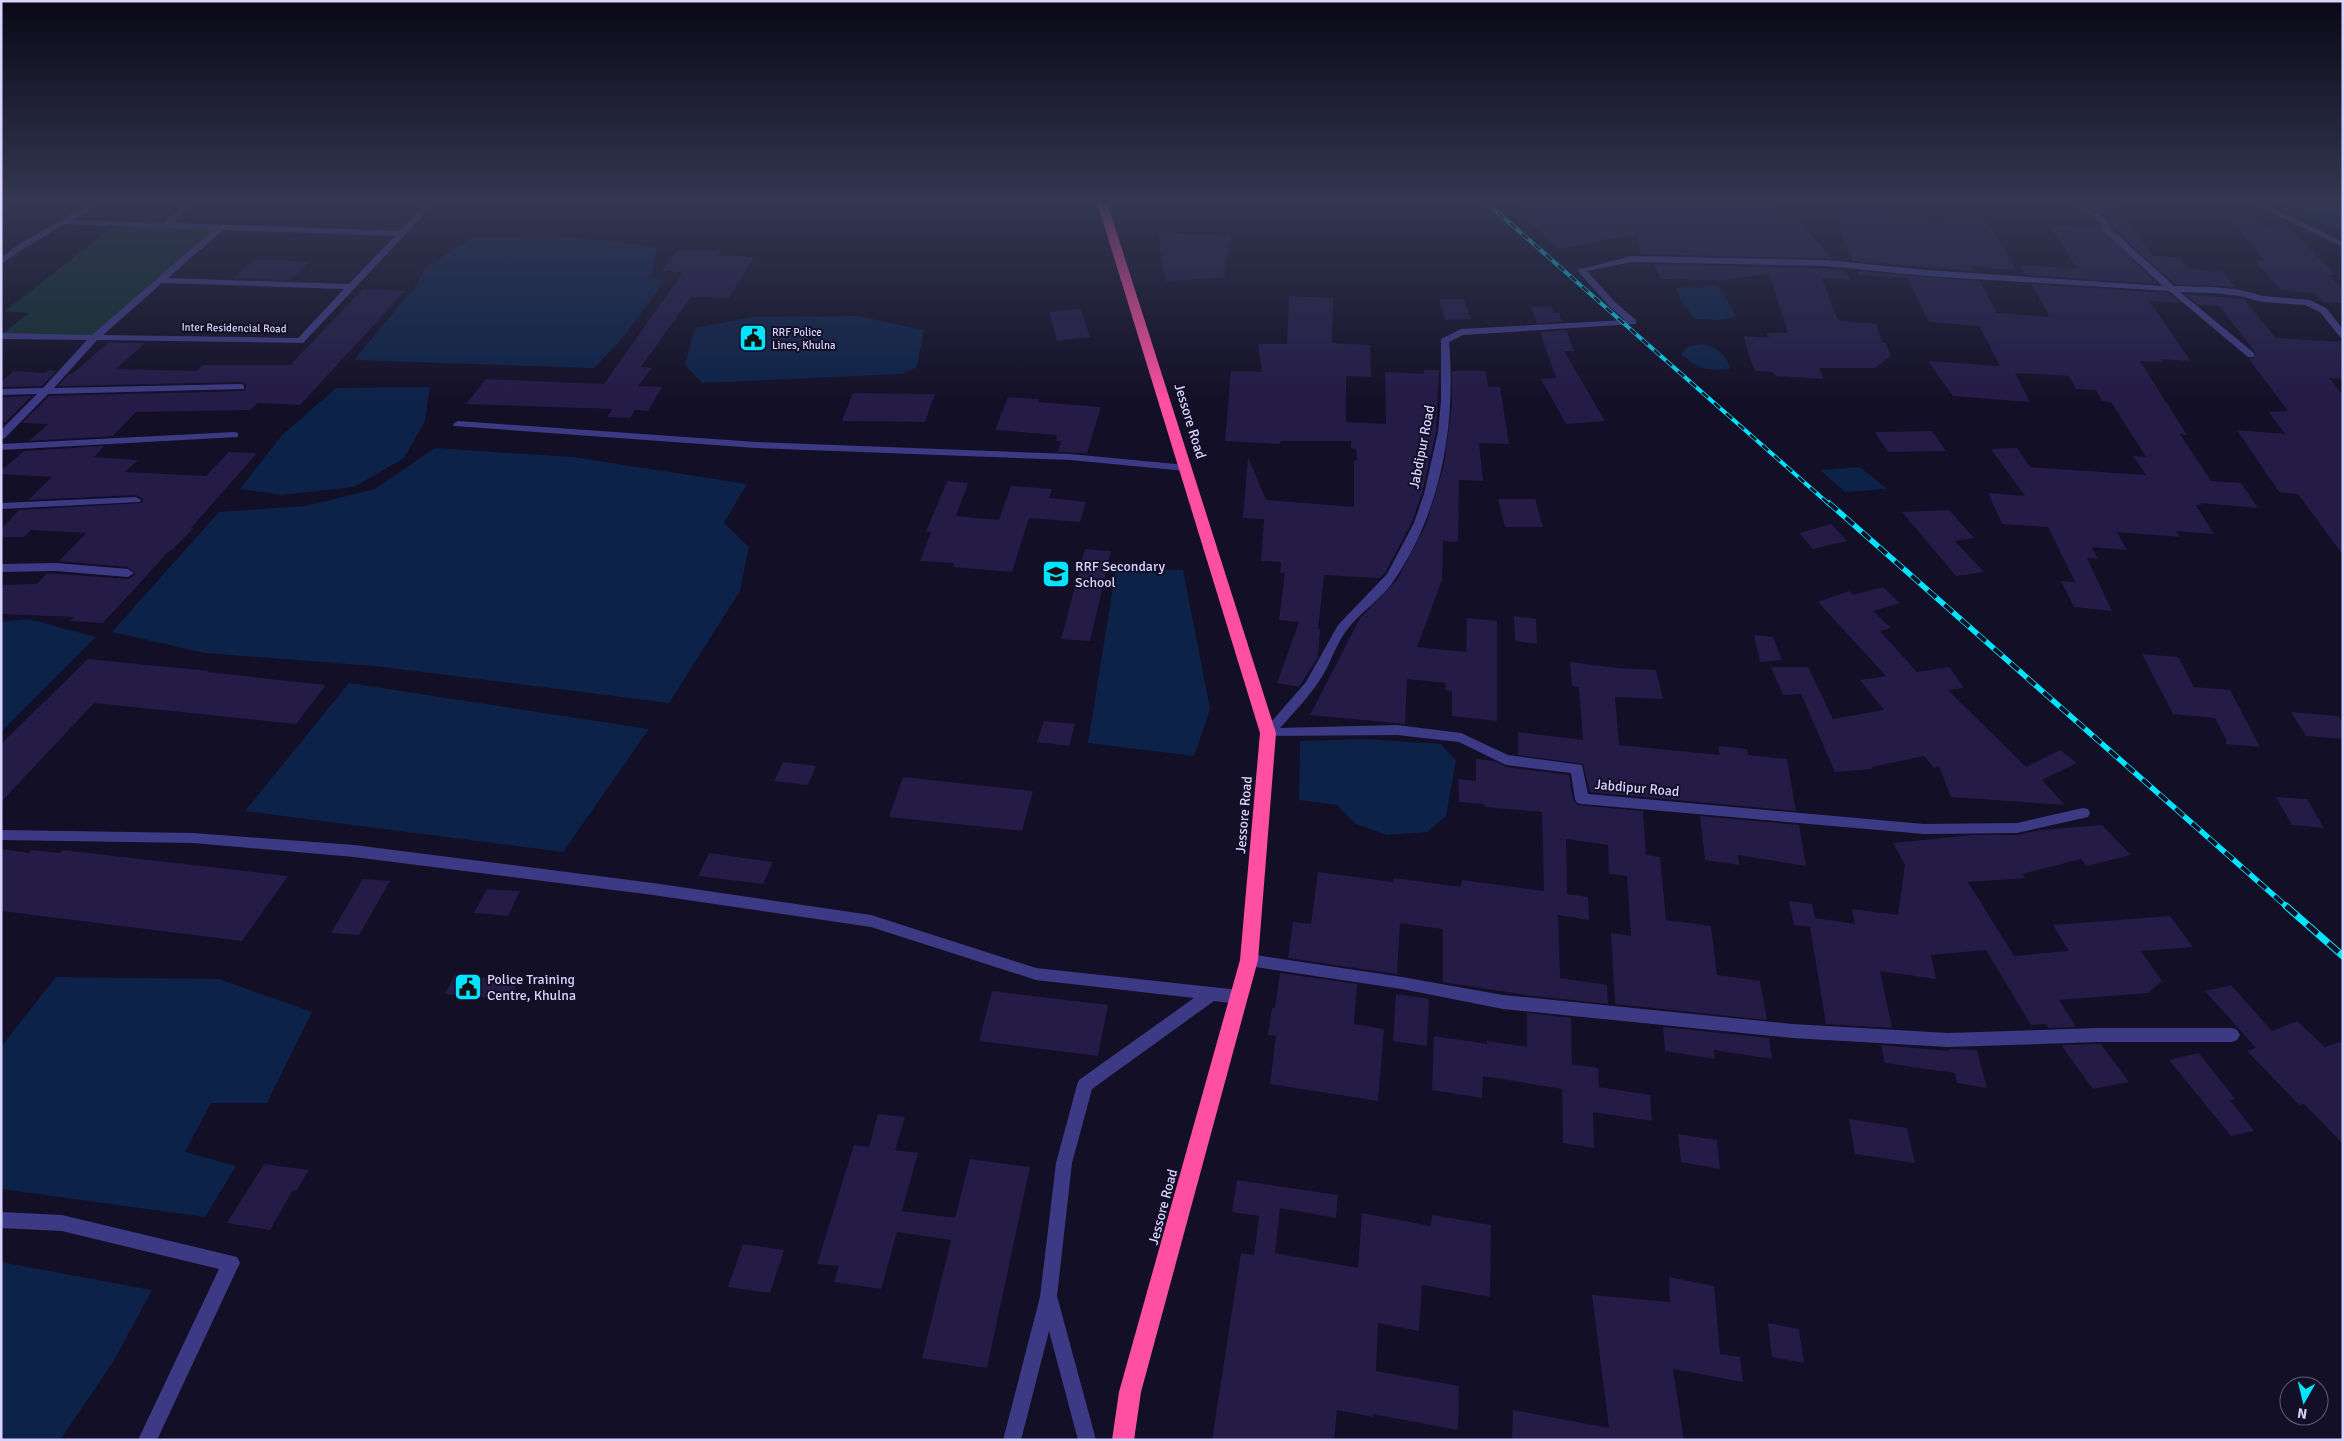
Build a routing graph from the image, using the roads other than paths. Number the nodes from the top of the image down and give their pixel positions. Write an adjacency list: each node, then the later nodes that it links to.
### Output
1 (172, 269): 7 (street)
2 (369, 269): 8 (street, Inter Residencial Road)
3 (1123, 269): 21 (highway, Jessore Road)
4 (1584, 269): 26 (street, Jabdipur Road)
5 (1888, 269): 9 (street, Jabdipur Road)
6 (2150, 269): 9 (street)
7 (160, 280): 8 (street); 12 (street)
8 (352, 287): 12 (street, Inter Residencial Road)
9 (2172, 289): 10 (street, Jabdipur Road); 13 (street)
10 (2343, 335)
11 (1, 336): 12 (street, Inter Residencial Road)
12 (96, 336): 15 (street)
13 (2251, 355)
14 (241, 387): 15 (street)
15 (47, 390): 16 (street); 19 (street)
16 (1, 392)
17 (458, 424): 21 (street)
18 (234, 435): 20 (street)
19 (1, 436)
20 (1, 447)
21 (1186, 468): 26 (highway, Jessore Road)
22 (136, 500): 23 (street)
23 (1, 506)
24 (1, 568): 25 (street)
25 (128, 573)
26 (1268, 733): 27 (street, Jabdipur Road); 29 (highway, Jessore Road)
27 (2083, 813)
28 (1, 835): 30 (street)
29 (1249, 960): 31 (highway, Jessore Road); 32 (street)
30 (1212, 994): 31 (street); 34 (street)
31 (1239, 996): 38 (highway, Jessore Road)
32 (2232, 1035)
33 (1, 1220): 35 (street)
34 (1048, 1296): 36 (street); 37 (street)
35 (146, 1440)
36 (1012, 1440)
37 (1087, 1440)
38 (1123, 1440)

